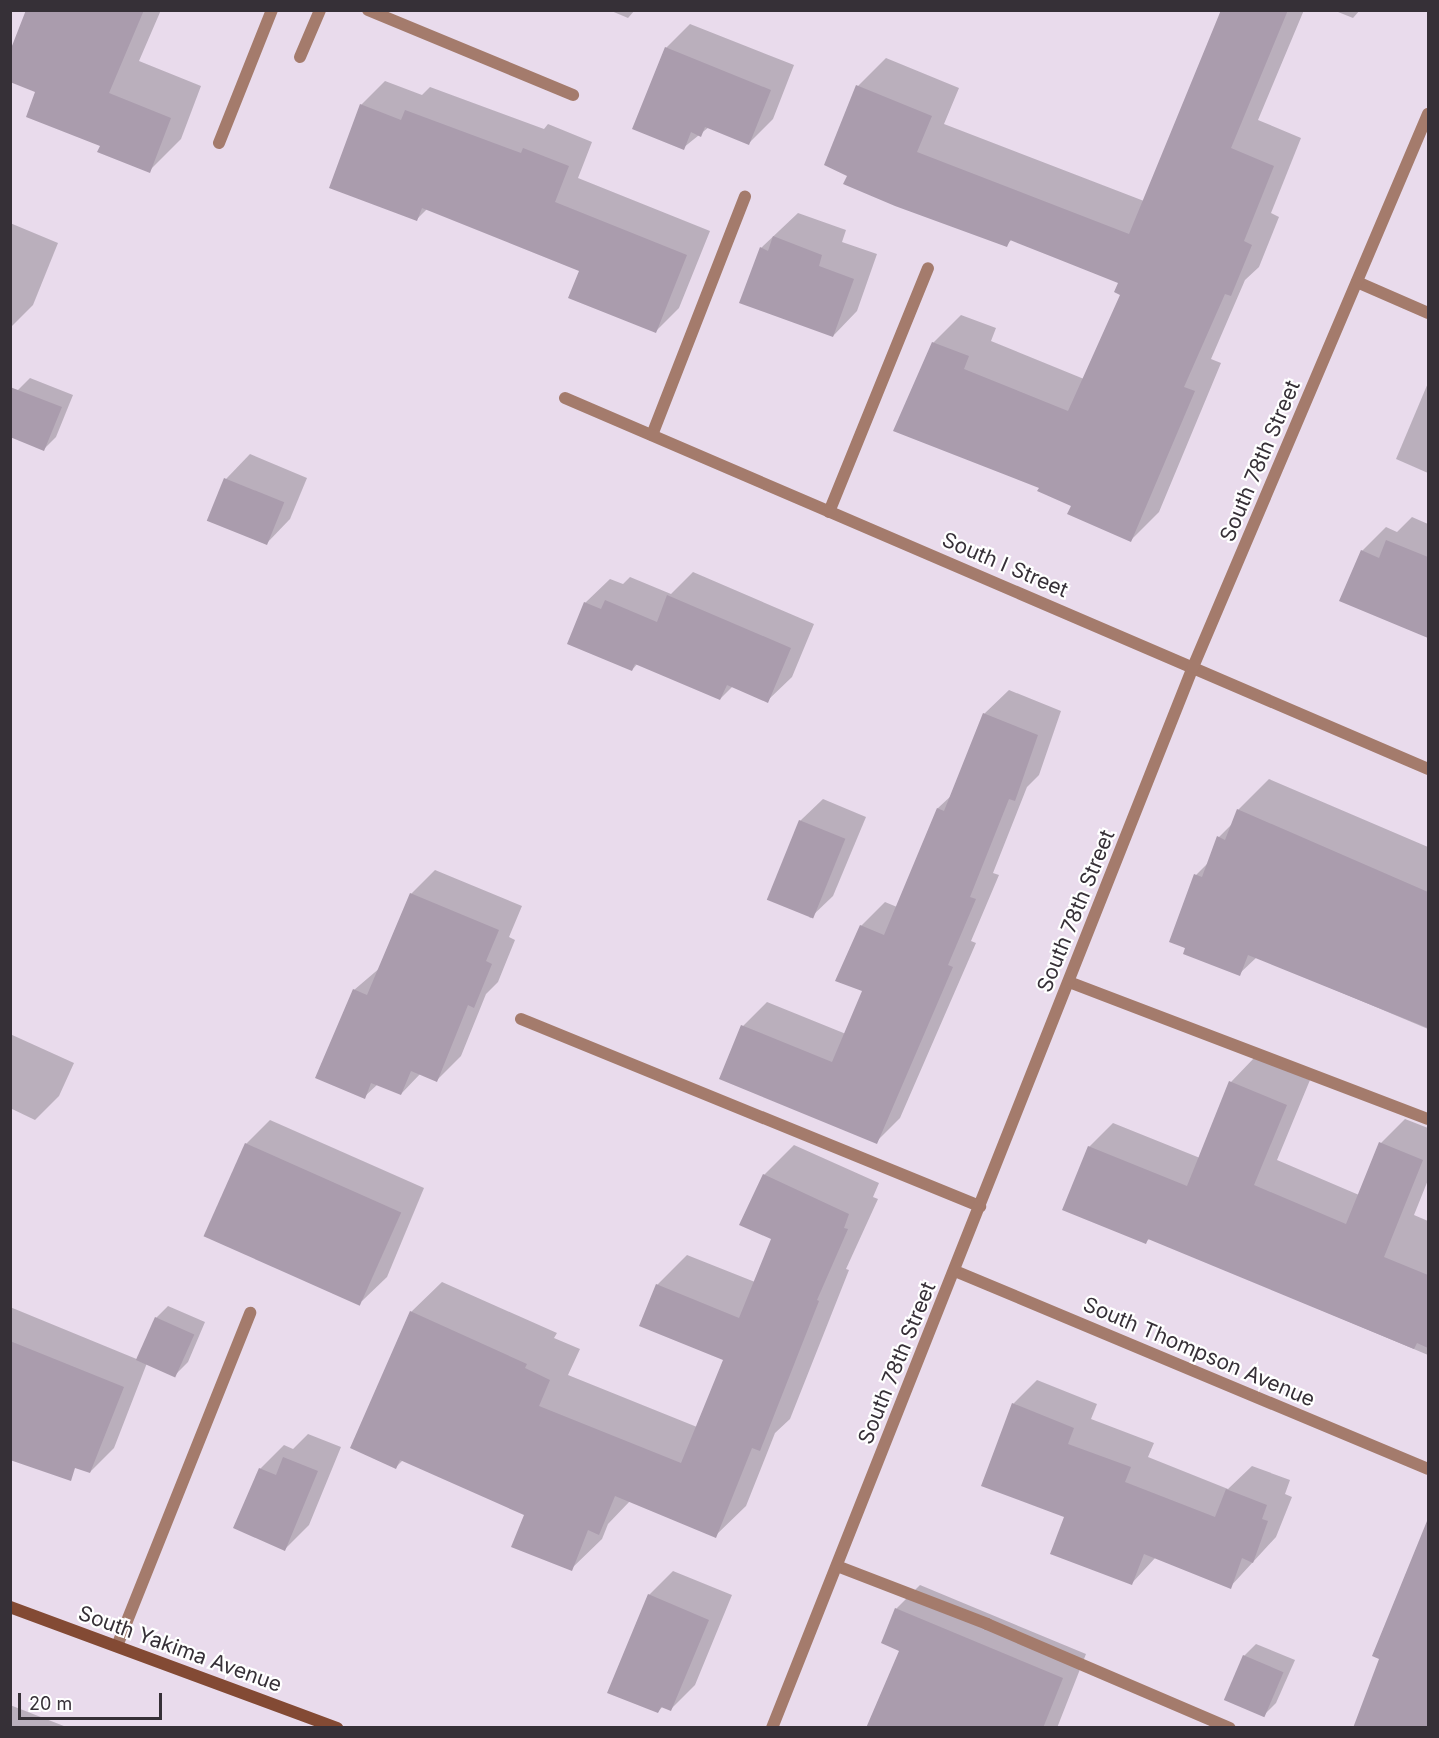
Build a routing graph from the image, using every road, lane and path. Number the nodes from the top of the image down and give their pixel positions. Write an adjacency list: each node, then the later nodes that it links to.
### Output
1 (272, 10): 7 (street)
2 (320, 10): 4 (street)
3 (368, 10): 5 (street)
4 (300, 57)
5 (573, 95)
6 (1428, 114): 10 (street, South 78th Street)
7 (219, 143)
8 (745, 195): 13 (street)
9 (928, 268): 14 (street)
10 (1357, 282): 11 (street); 15 (street, South 78th Street)
11 (1428, 312)
12 (565, 398): 13 (street, South I Street)
13 (652, 435): 14 (street, South I Street)
14 (829, 512): 15 (street, South I Street)
15 (1193, 667): 16 (street, South I Street); 17 (street, South 78th Street)
16 (1428, 769)
17 (1069, 982): 19 (street); 20 (street, South 78th Street)
18 (521, 1018): 20 (street)
19 (1428, 1119)
20 (980, 1206): 21 (street, South 78th Street)
21 (955, 1271): 23 (street, South Thompson Avenue); 24 (street, South 78th Street)
22 (250, 1313): 26 (street)
23 (1428, 1469)
24 (837, 1566): 28 (street, South 78th Street); 29 (street)
25 (10, 1607): 26 (main road, South Yakima Avenue)
26 (117, 1646): 27 (main road, South Yakima Avenue)
27 (337, 1728)
28 (772, 1728)
29 (1230, 1728)

